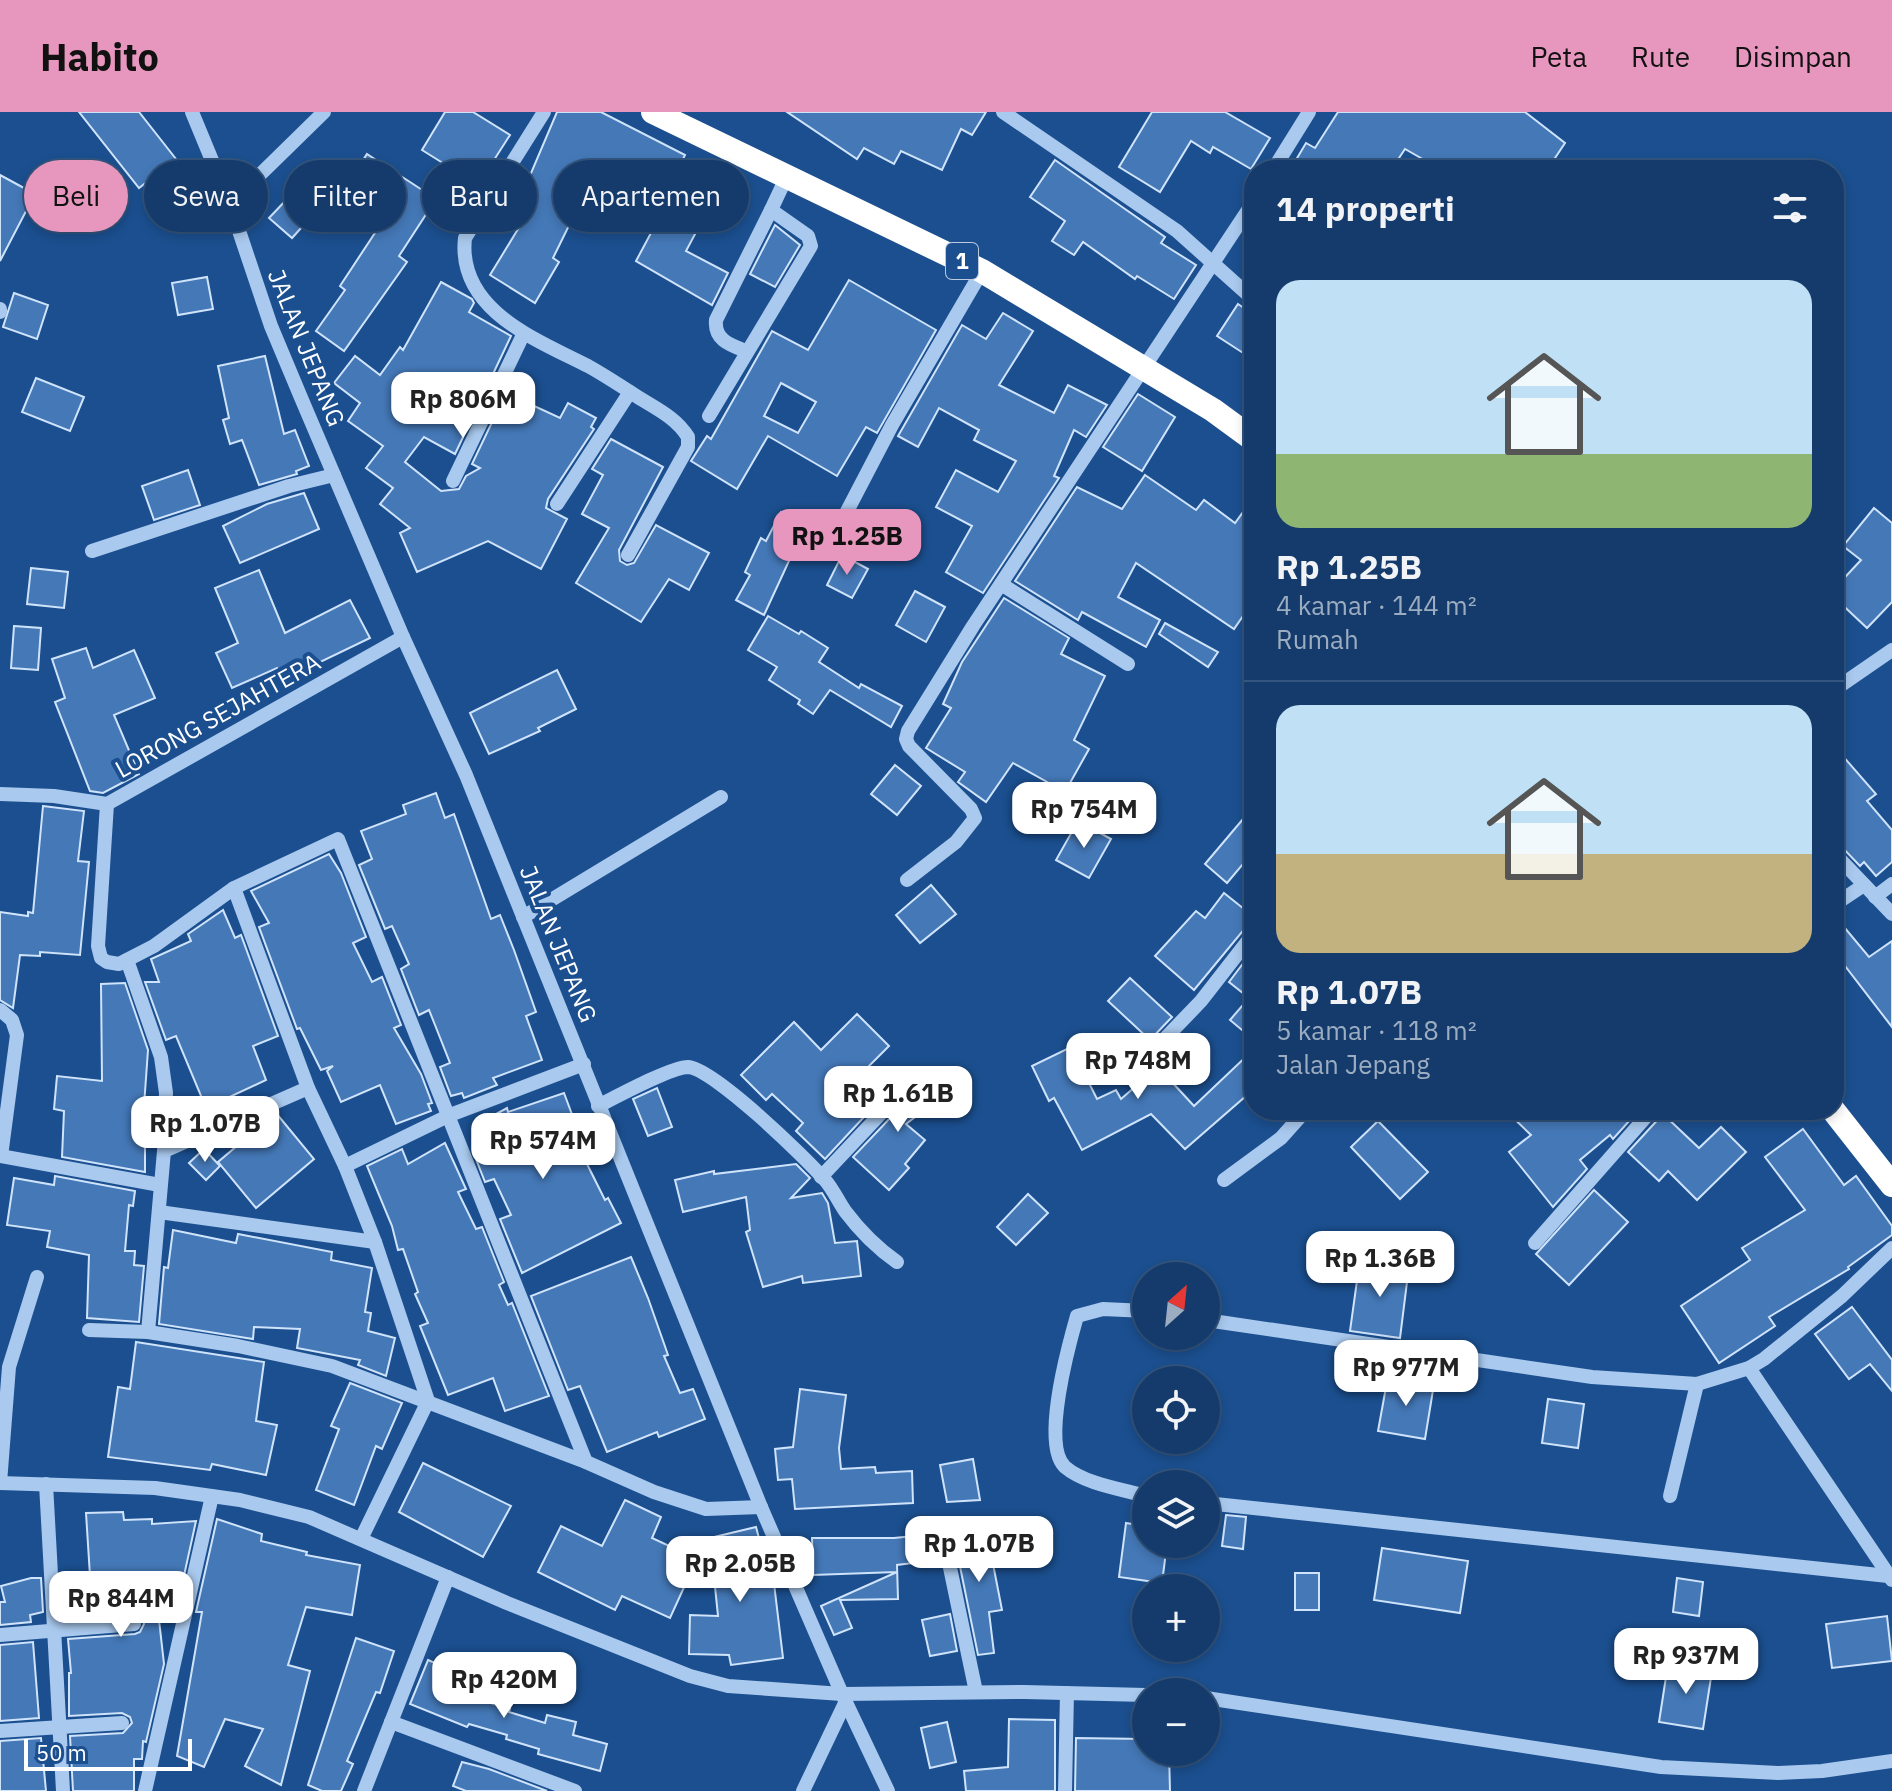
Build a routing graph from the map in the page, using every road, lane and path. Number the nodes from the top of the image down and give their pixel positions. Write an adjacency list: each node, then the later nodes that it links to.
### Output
1 (192, 112): 7 (street, JALAN JEPANG)
2 (324, 112): 9 (street)
3 (544, 112): 17 (street)
4 (653, 112): 10 (highway, 1)
5 (1003, 112): 14 (street)
6 (1309, 112): 8 (street)
7 (212, 160)
8 (1279, 160)
9 (268, 167)
10 (786, 178): 11 (street); 15 (highway, 1)
11 (771, 210): 18 (street); 18 (street)
12 (1244, 217): 14 (street)
13 (239, 232): 23 (street, JALAN JEPANG)
14 (1213, 266): 16 (street); 19 (street)
15 (982, 271): 19 (highway, 1); 26 (street)
16 (1244, 292)
17 (523, 335): 20 (street); 24 (street)
18 (746, 351): 21 (street)
19 (1143, 368): 22 (highway, 1); 29 (street)
20 (630, 392): 25 (street); 28 (street)
21 (709, 416)
22 (1244, 433)
23 (334, 475): 27 (street); 30 (street, JALAN JEPANG)
24 (453, 481)
25 (557, 504)
26 (843, 519)
27 (92, 551)
28 (628, 555)
29 (1001, 584): 32 (street); 38 (street)
30 (403, 637): 36 (street, LORONG SEJAHTERA); 45 (street, JALAN JEPANG)
31 (1892, 650): 33 (street)
32 (1128, 664)
33 (1844, 682)
34 (0, 794): 36 (street, LORONG SEJAHTERA)
35 (721, 797): 45 (street)
36 (107, 804): 47 (street)
37 (1844, 864): 40 (street)
38 (907, 880)
39 (1892, 884): 42 (street)
40 (1864, 885): 42 (street); 43 (street)
41 (234, 888): 47 (street); 52 (street); 54 (street)
42 (1875, 897): 44 (street)
43 (1844, 898)
44 (1892, 914)
45 (523, 917): 49 (street, JALAN JEPANG)
46 (1244, 946): 51 (street)
47 (127, 960): 58 (street)
48 (0, 1010): 59 (street)
49 (584, 1064): 53 (street, JALAN JEPANG); 54 (street)
50 (878, 1075): 61 (street)
51 (1127, 1078)
52 (308, 1088): 58 (street); 60 (street)
53 (598, 1106): 61 (street); 85 (street, JALAN JEPANG)
54 (450, 1115): 60 (street); 78 (street)
55 (1297, 1120): 62 (street)
56 (1643, 1120): 67 (street)
57 (1841, 1120): 64 (highway)
58 (164, 1151): 63 (street)
59 (1, 1156): 63 (street)
60 (345, 1166): 66 (street)
61 (821, 1177): 69 (street)
62 (1224, 1180)
63 (160, 1185): 65 (street)
64 (1892, 1185)
65 (159, 1212): 66 (street); 74 (street)
66 (375, 1242): 77 (street)
67 (1535, 1243)
68 (1892, 1248): 75 (street)
69 (897, 1262)
70 (37, 1277): 79 (street)
71 (1132, 1310): 81 (street)
72 (1220, 1322): 76 (street)
73 (89, 1330): 74 (street)
74 (148, 1332): 77 (street)
75 (1749, 1368): 76 (street); 89 (street)
76 (1697, 1384): 83 (street)
77 (428, 1401): 78 (street); 87 (street)
78 (586, 1462): 85 (street)
79 (0, 1483): 80 (street)
80 (46, 1484): 82 (street); 91 (street)
81 (1132, 1492)
82 (212, 1496): 87 (street); 104 (street)
83 (1670, 1496)
84 (1220, 1505): 89 (street)
85 (761, 1507): 96 (street, JALAN JEPANG)
86 (943, 1534): 93 (street)
87 (361, 1539): 88 (street)
88 (448, 1577): 96 (street); 98 (street)
89 (1890, 1578)
90 (134, 1624): 91 (street)
91 (54, 1630): 92 (street); 100 (street)
92 (0, 1635)
93 (976, 1692): 94 (street); 96 (street)
94 (1067, 1693): 95 (street); 109 (street)
95 (1132, 1695)
96 (844, 1697): 107 (street); 108 (street, JALAN JEPANG)
97 (1220, 1700): 102 (street)
98 (391, 1722): 105 (street); 106 (street)
99 (122, 1723): 100 (street)
100 (60, 1726): 101 (street); 103 (street)
101 (0, 1731)
102 (1892, 1761)
103 (63, 1791)
104 (145, 1791)
105 (364, 1791)
106 (575, 1791)
107 (803, 1791)
108 (888, 1791)
109 (1065, 1791)

